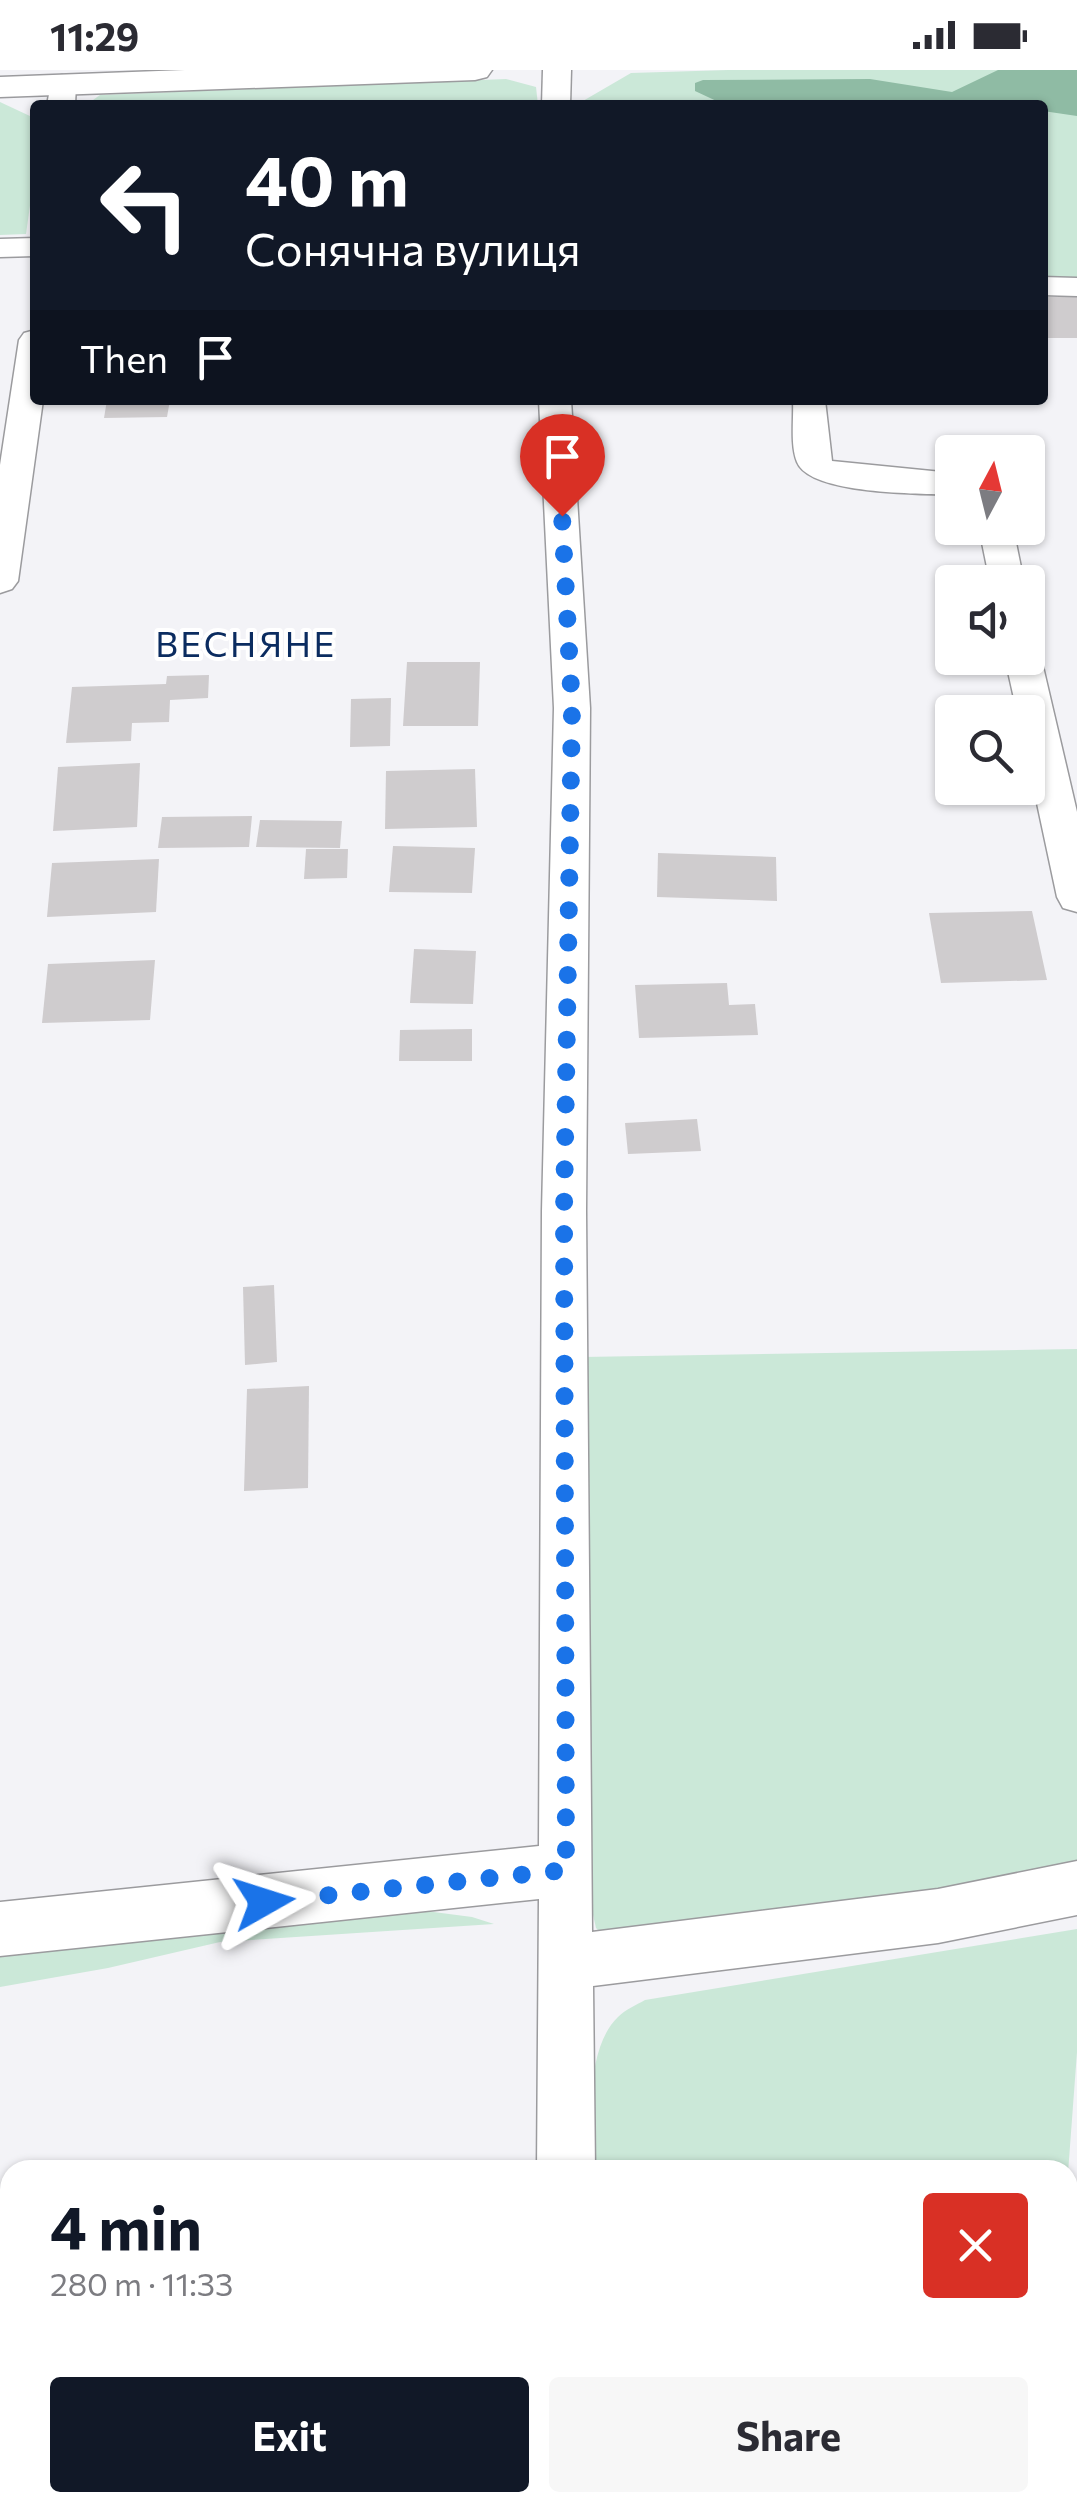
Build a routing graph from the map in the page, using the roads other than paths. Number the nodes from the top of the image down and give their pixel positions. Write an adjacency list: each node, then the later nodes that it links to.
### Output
1 (475, 70): 4 (highway)
2 (557, 70): 5 (street)
3 (0, 87): 4 (highway)
4 (61, 95)
5 (556, 100)
6 (0, 248): 7 (street)
7 (30, 248)
8 (1048, 286): 9 (street)
9 (1077, 287)
10 (30, 365): 14 (street)
11 (556, 405): 18 (street)
12 (809, 405): 13 (street)
13 (935, 483)
14 (6, 484): 15 (street)
15 (0, 581)
16 (1028, 675): 17 (street)
17 (1077, 898)
18 (566, 1870): 20 (street); 21 (street)
19 (1077, 1888): 21 (street)
20 (0, 1929)
21 (567, 1962): 22 (street)
22 (566, 2160)

